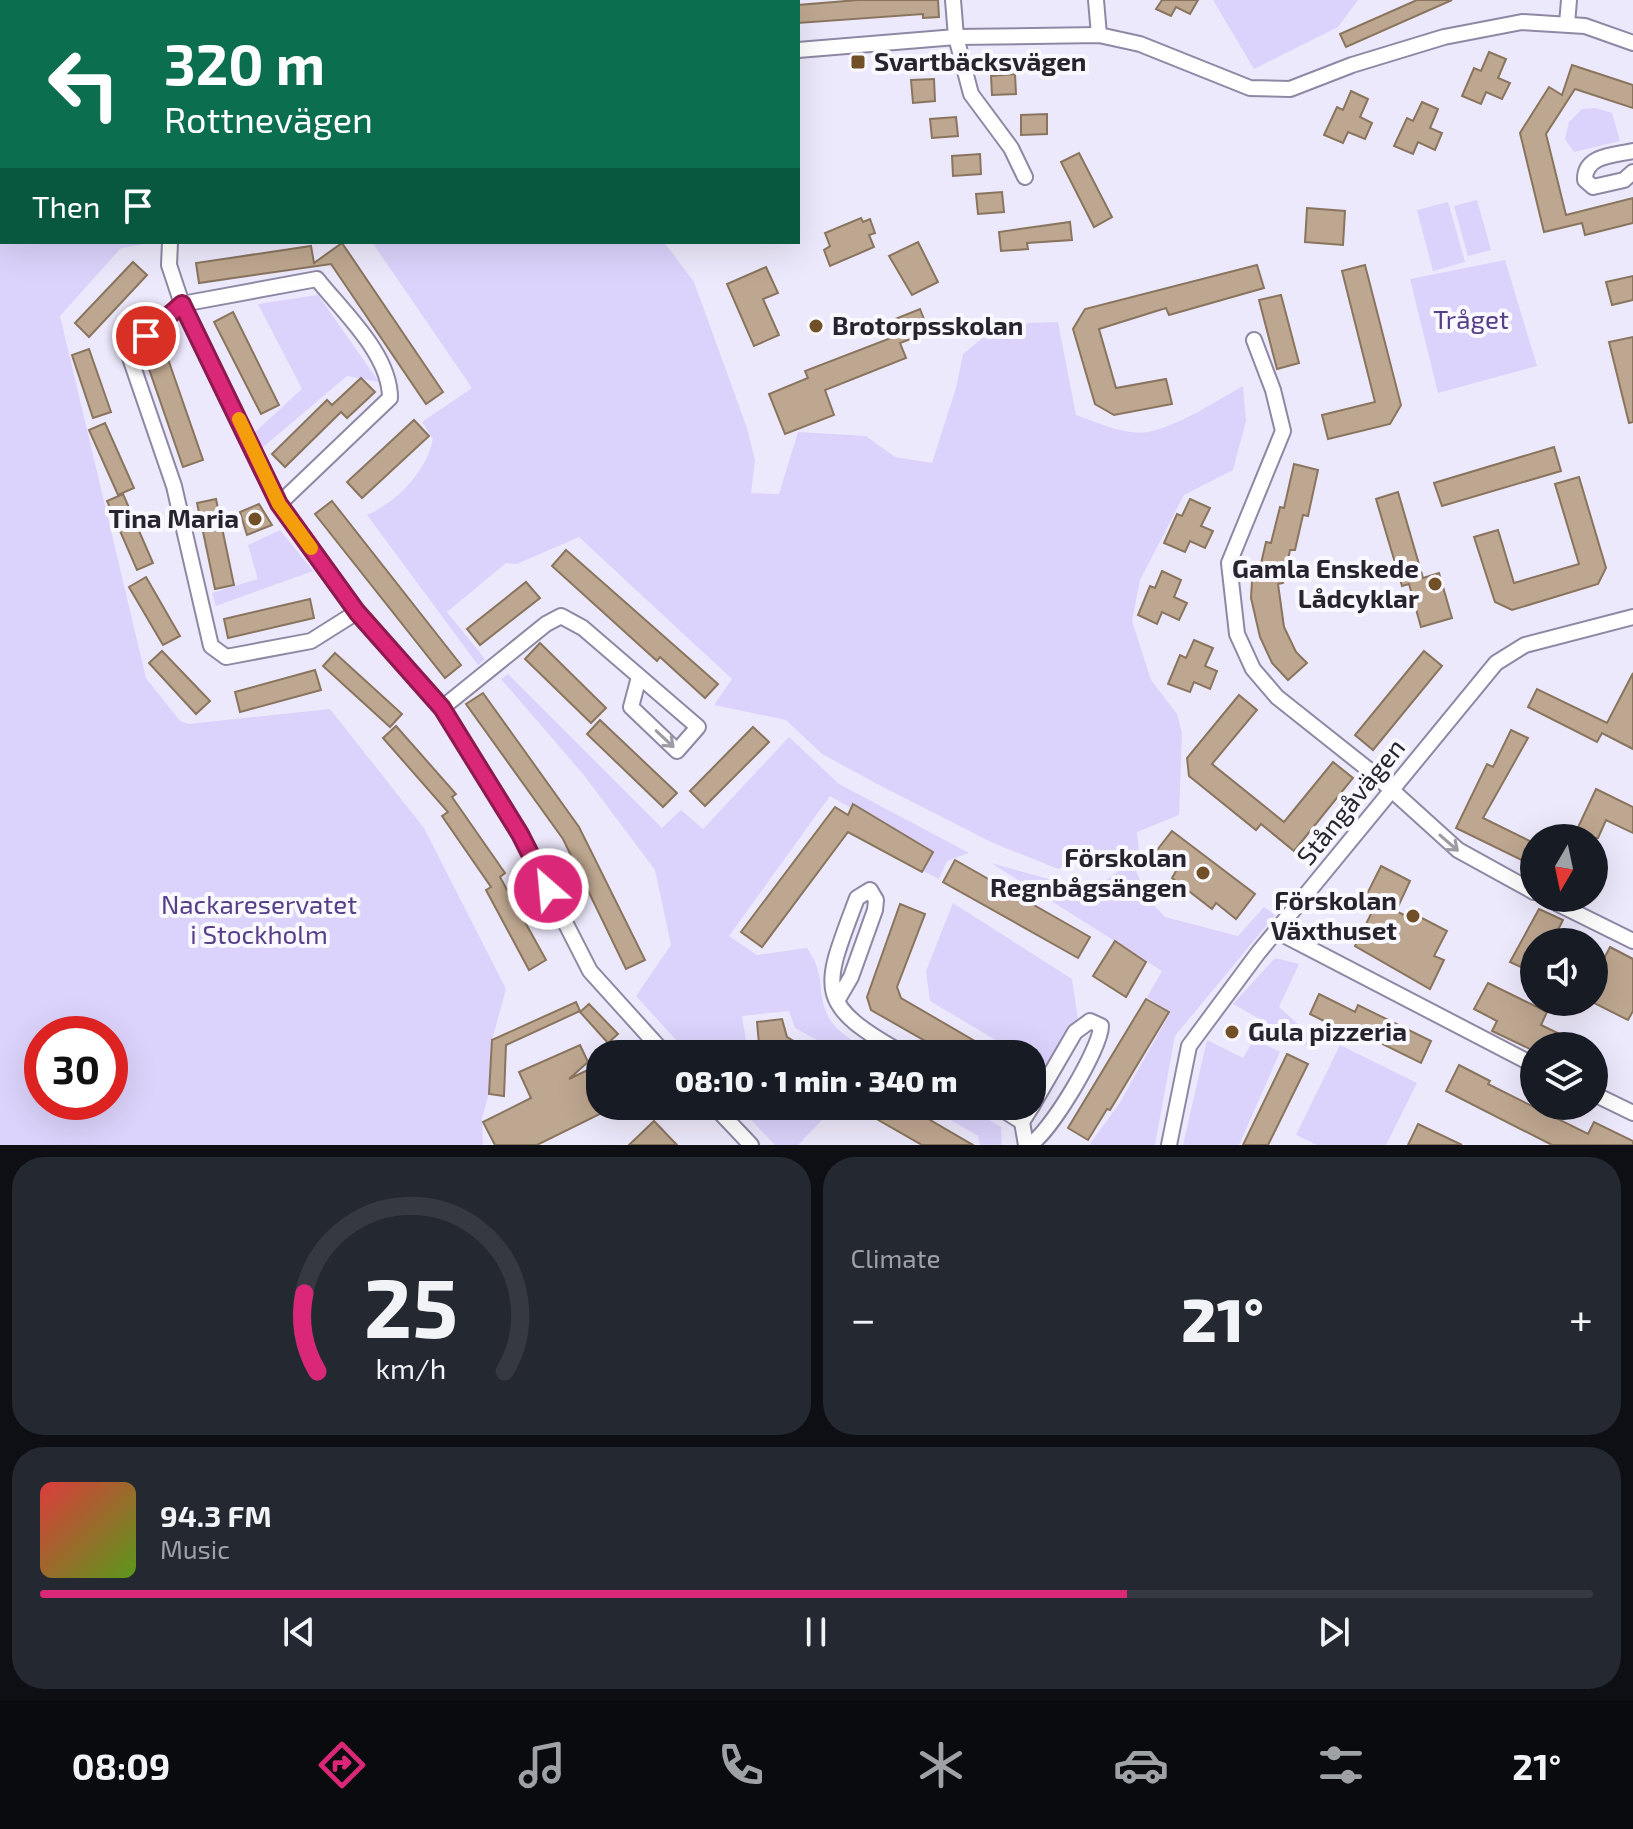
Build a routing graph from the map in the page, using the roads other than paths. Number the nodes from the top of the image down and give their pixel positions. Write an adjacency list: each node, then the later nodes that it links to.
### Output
1 (953, 0): 6 (street)
2 (1096, 0): 5 (street)
3 (1569, 0): 4 (street)
4 (1567, 24): 5 (street); 7 (street)
5 (1099, 35): 6 (street)
6 (956, 37): 8 (street); 11 (street)
7 (1633, 43)
8 (800, 50)
9 (1633, 151): 10 (street)
10 (1633, 172)
11 (1025, 177)
12 (170, 244): 13 (street)
13 (182, 304): 15 (street); 15 (street); 16 (street)
14 (1254, 340): 20 (street)
15 (279, 504): 16 (street)
16 (357, 612): 19 (street)
17 (1633, 617): 20 (street, Stångåvägen)
18 (639, 677): 18 (street, one-way to 18); 19 (street)
19 (442, 708): 26 (street)
20 (1391, 790): 21 (street, one-way to 21); 23 (street, Stångåvägen)
21 (1520, 885)
22 (1574, 912): 24 (street)
23 (1278, 932): 28 (street); 37 (street, Stångåvägen)
24 (1633, 941)
25 (837, 1001): 25 (street); 27 (street)
26 (652, 1040)
27 (879, 1040)
28 (1520, 1058)
29 (1046, 1082): 36 (street)
30 (1608, 1102): 31 (street)
31 (1633, 1113)
32 (727, 1120): 35 (street)
33 (1019, 1120): 34 (street)
34 (1022, 1122): 36 (street)
35 (751, 1145)
36 (1028, 1145)
37 (1169, 1145)

